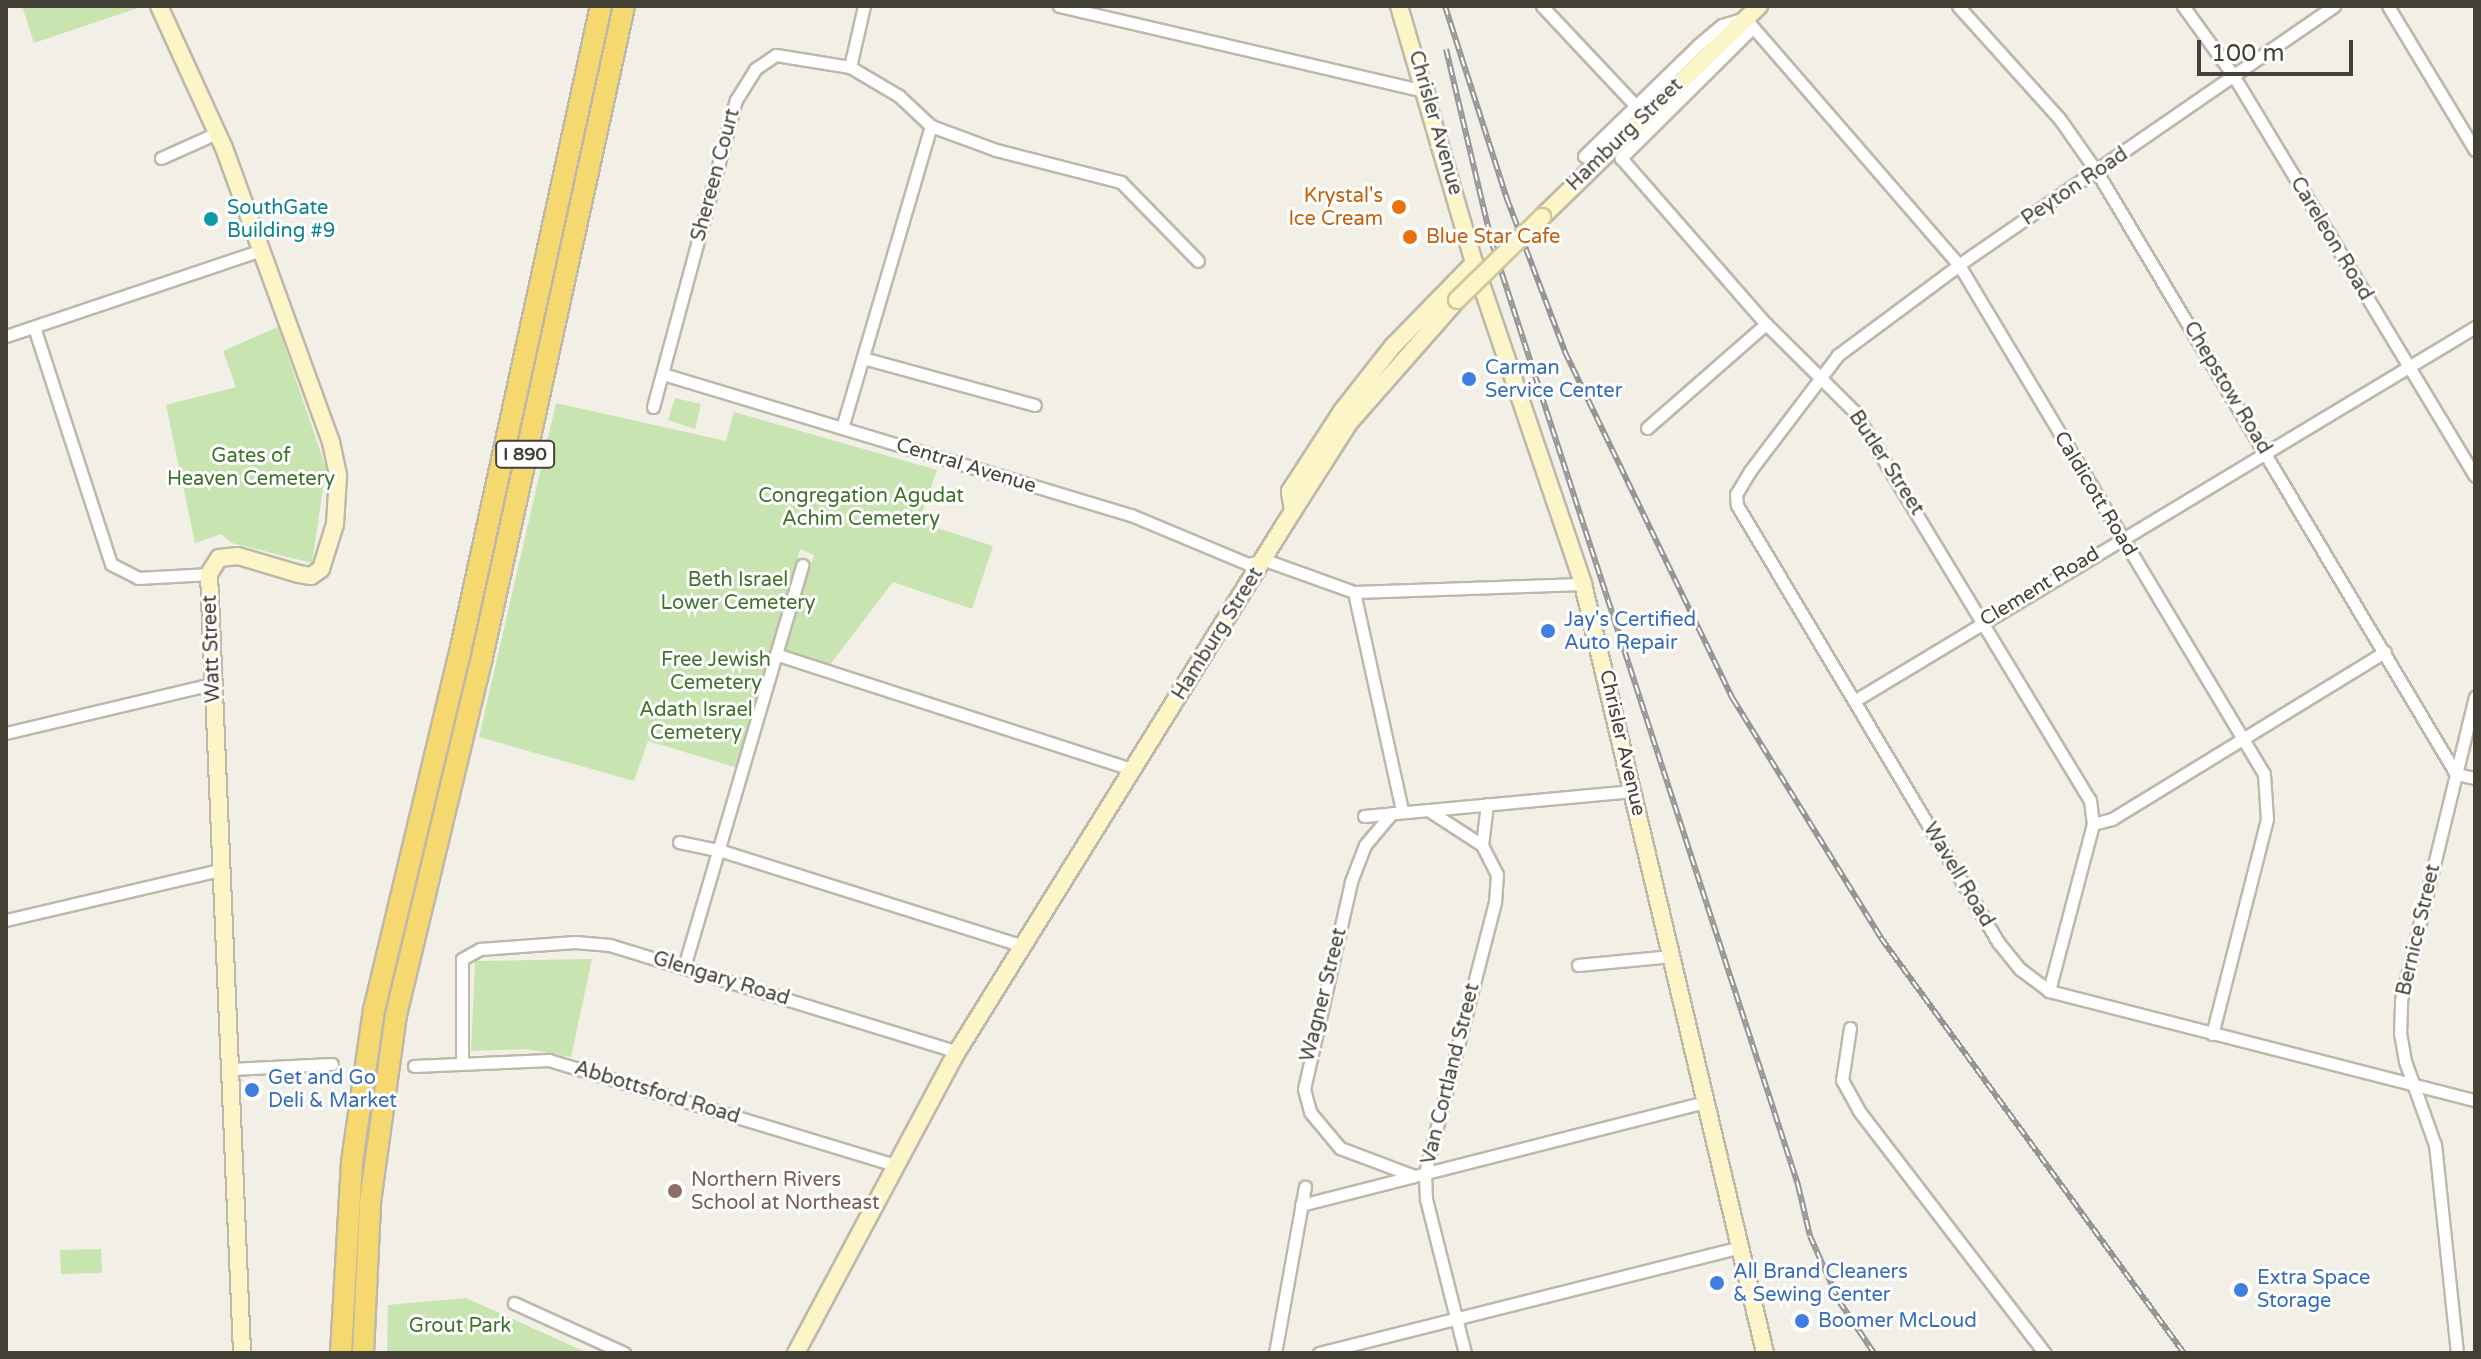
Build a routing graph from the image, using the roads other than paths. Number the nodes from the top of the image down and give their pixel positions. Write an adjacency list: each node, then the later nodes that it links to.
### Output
1 (159, 6): 18 (street, Watt Street)
2 (601, 6): 94 (highway, I 890)
3 (624, 6): 95 (highway, I 890)
4 (864, 6): 13 (street)
5 (1059, 6): 15 (street)
6 (1399, 6): 15 (street, Chrisler Avenue)
7 (1542, 6): 16 (street)
8 (1958, 6): 22 (street, Chepstow Road)
9 (2183, 6): 14 (street, Careleon Road)
10 (2334, 6): 14 (street, Peyton Road)
11 (2388, 6): 19 (street)
12 (1754, 13): 16 (street); 26 (street, Caldicott Road); 27 (street, Butler Street); 41 (street, Hamburg Street, bridge)
13 (850, 67): 17 (street, Shereen Court); 33 (street, Shereen Court)
14 (2233, 75): 22 (street, Peyton Road); 32 (street, Careleon Road)
15 (1428, 92): 25 (street, Chrisler Avenue)
16 (1635, 105): 20 (street)
17 (931, 126): 24 (street, Shereen Court); 31 (street)
18 (217, 133): 21 (street); 23 (street, Watt Street)
19 (2475, 150)
20 (1584, 156)
21 (161, 158)
22 (2097, 172): 26 (street, Peyton Road); 39 (street, Chepstow Road)
23 (262, 250): 28 (street); 45 (street, Watt Street)
24 (1198, 261)
25 (1474, 263): 41 (street); 46 (street, Chrisler Avenue)
26 (1959, 265): 34 (street, Peyton Road); 42 (street, Caldicott Road)
27 (1766, 324): 34 (street, Butler Street); 38 (street)
28 (34, 327): 30 (street); 45 (street)
29 (2475, 327): 32 (street, Clement Road)
30 (6, 336)
31 (863, 358): 35 (street); 37 (street)
32 (2408, 367): 39 (street, Clement Road); 40 (street, Careleon Road)
33 (663, 374): 36 (street, Shereen Court); 37 (street, Central Avenue)
34 (1821, 374): 48 (street, Butler Street); 53 (street, Wavell Road)
35 (1035, 405)
36 (653, 407)
37 (842, 428): 43 (street, Central Avenue)
38 (1647, 428)
39 (2266, 452): 42 (street, Clement Road); 49 (street, Chepstow Road)
40 (2475, 476)
41 (1293, 511): 43 (street, Hamburg Street)
42 (2122, 539): 48 (street, Clement Road); 55 (street, Caldicott Road)
43 (1265, 560): 47 (street, Central Avenue); 56 (street, Hamburg Street)
44 (802, 565): 50 (street)
45 (209, 574): 51 (street, Watt Street)
46 (1583, 584): 47 (street); 59 (street, Chrisler Avenue)
47 (1354, 592): 62 (street)
48 (1985, 620): 53 (street, Clement Road); 64 (street, Butler Street)
49 (2385, 652): 55 (street); 57 (street, Chepstow Road)
50 (778, 655): 56 (street); 67 (street)
51 (212, 684): 54 (street); 68 (street, Watt Street)
52 (2475, 697): 57 (street, Bernice Street)
53 (1854, 701): 74 (street, Wavell Road)
54 (6, 733)
55 (2245, 739): 64 (street); 76 (street, Caldicott Road)
56 (1133, 770): 70 (street, Hamburg Street)
57 (2456, 774): 58 (street); 82 (street, Bernice Street)
58 (2475, 778)
59 (1633, 791): 60 (street); 71 (street, Chrisler Avenue)
60 (1487, 804): 61 (street); 66 (street, Van Cortland Street)
61 (1428, 810): 62 (street); 66 (street)
62 (1397, 812): 63 (street); 87 (street, Wagner Street)
63 (1364, 816)
64 (2093, 824): 74 (street)
65 (679, 842): 67 (street)
66 (1482, 845): 86 (street, Van Cortland Street)
67 (722, 851): 70 (street); 73 (street)
68 (223, 869): 69 (street); 81 (street, Watt Street)
69 (6, 920)
70 (1023, 946): 77 (street, Hamburg Street)
71 (1672, 956): 72 (street); 84 (street, Chrisler Avenue)
72 (1578, 965)
73 (684, 967): 77 (street, Glengary Road); 78 (street, Glengary Road)
74 (2049, 991): 76 (street, Wavell Road)
75 (1850, 1028): 102 (street)
76 (2212, 1034): 82 (street, Wavell Road)
77 (957, 1052): 85 (street, Hamburg Street)
78 (462, 1063): 80 (street, Abbottsford Road); 85 (street, Abbottsford Road)
79 (332, 1064): 81 (street)
80 (414, 1066)
81 (231, 1069): 93 (street, Watt Street)
82 (2413, 1086): 83 (street, Wavell Road); 103 (street, Bernice Street)
83 (2475, 1100)
84 (1706, 1102): 86 (street); 90 (street, Chrisler Avenue)
85 (895, 1165): 97 (street, Hamburg Street)
86 (1425, 1173): 87 (street); 92 (street, Van Cortland Street)
87 (1412, 1175): 89 (street)
88 (1305, 1187): 89 (street)
89 (1301, 1205): 98 (street)
90 (1738, 1248): 92 (street); 101 (street, Chrisler Avenue)
91 (514, 1303): 96 (street)
92 (1456, 1320): 99 (street); 100 (street, Van Cortland Street)
93 (242, 1353)
94 (341, 1353)
95 (363, 1353)
96 (624, 1353)
97 (796, 1353)
98 (1275, 1353)
99 (1319, 1353)
100 (1465, 1353)
101 (1765, 1353)
102 (2045, 1353)
103 (2457, 1353)

